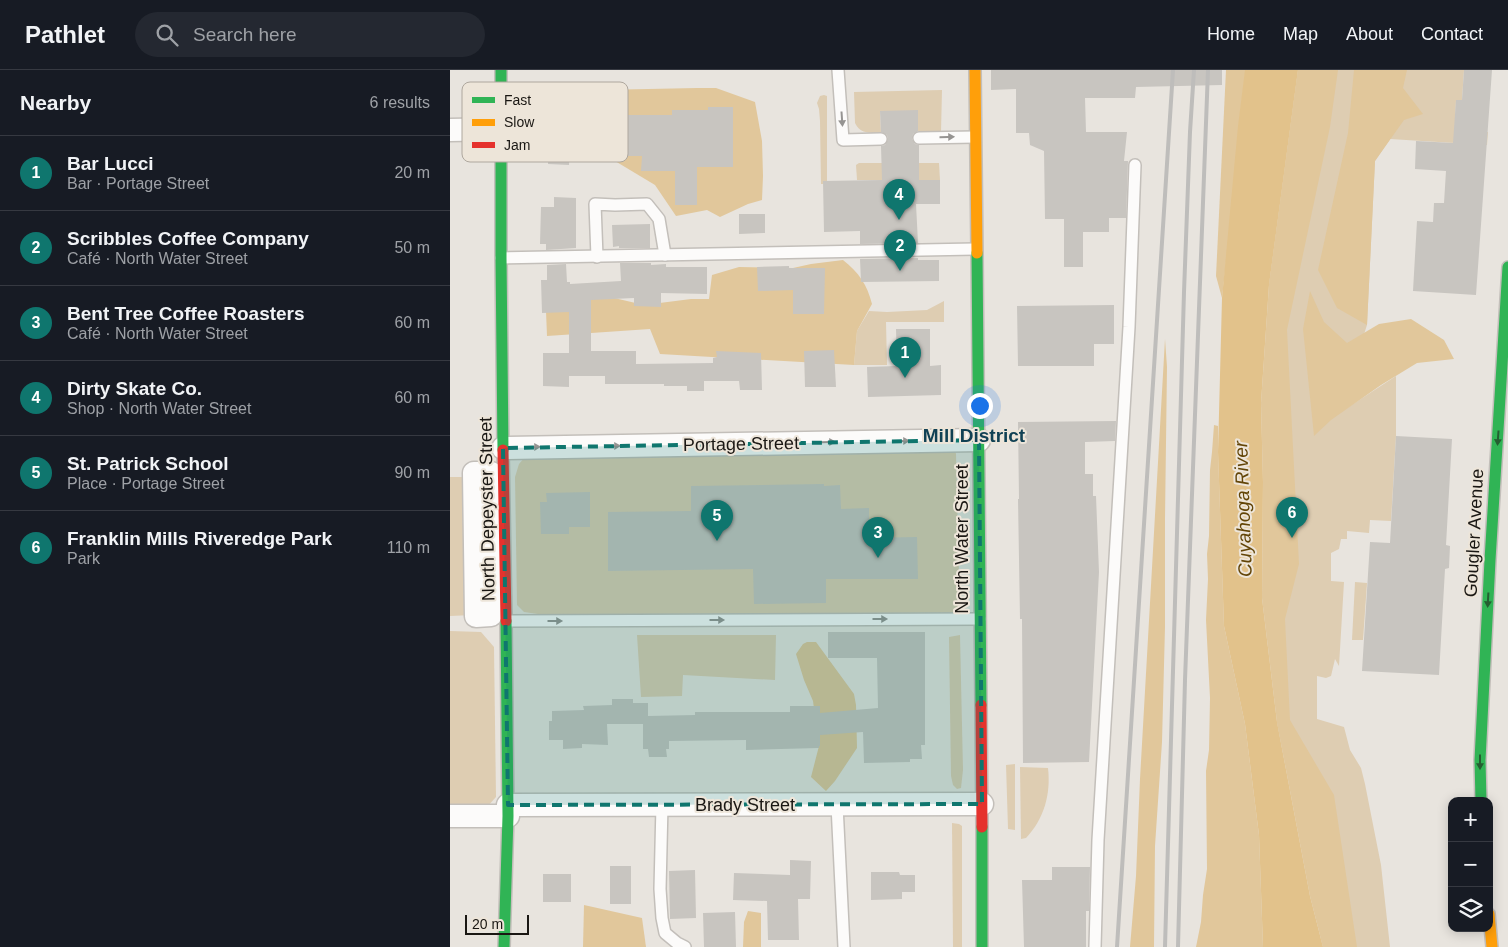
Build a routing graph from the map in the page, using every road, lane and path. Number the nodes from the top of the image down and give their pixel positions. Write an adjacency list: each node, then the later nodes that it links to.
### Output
1 (838, 70): 5 (lane, one-way to 5)
2 (975, 70): 3 (main road, North Water Street)
3 (975, 137): 4 (lane, one-way to 3); 8 (main road, North Water Street)
4 (919, 138)
5 (881, 139)
6 (501, 162): 11 (main road, North Depeyster Street)
7 (1135, 165): 30 (lane)
8 (976, 250): 9 (lane); 14 (main road, North Water Street)
9 (665, 255): 10 (lane); 10 (lane)
10 (597, 257): 11 (lane)
11 (501, 258): 15 (main road, North Depeyster Street)
12 (1508, 267): 13 (main road, Gougler Avenue)
13 (1506, 332): 19 (main road, Gougler Avenue, one-way to 19)
14 (979, 440): 15 (street, Portage Street, one-way to 14); 17 (main road, North Water Street)
15 (503, 448): 18 (main road, North Depeyster Street)
16 (476, 616): 16 (street)
17 (980, 619): 18 (lane, one-way to 17); 20 (main road, North Water Street)
18 (506, 621): 23 (main road, North Depeyster Street)
19 (1481, 797)
20 (982, 804): 22 (street, Brady Street); 29 (main road, North Water Street)
21 (662, 805): 22 (street, Brady Street); 23 (street, Brady Street); 27 (lane)
22 (837, 805): 28 (lane)
23 (508, 811): 24 (street, Brady Street); 26 (main road, North Depeyster Street)
24 (450, 816)
25 (1491, 932): 31 (main road)
26 (504, 947)
27 (685, 947)
28 (844, 947)
29 (982, 947)
30 (1095, 947)
31 (1492, 947)

